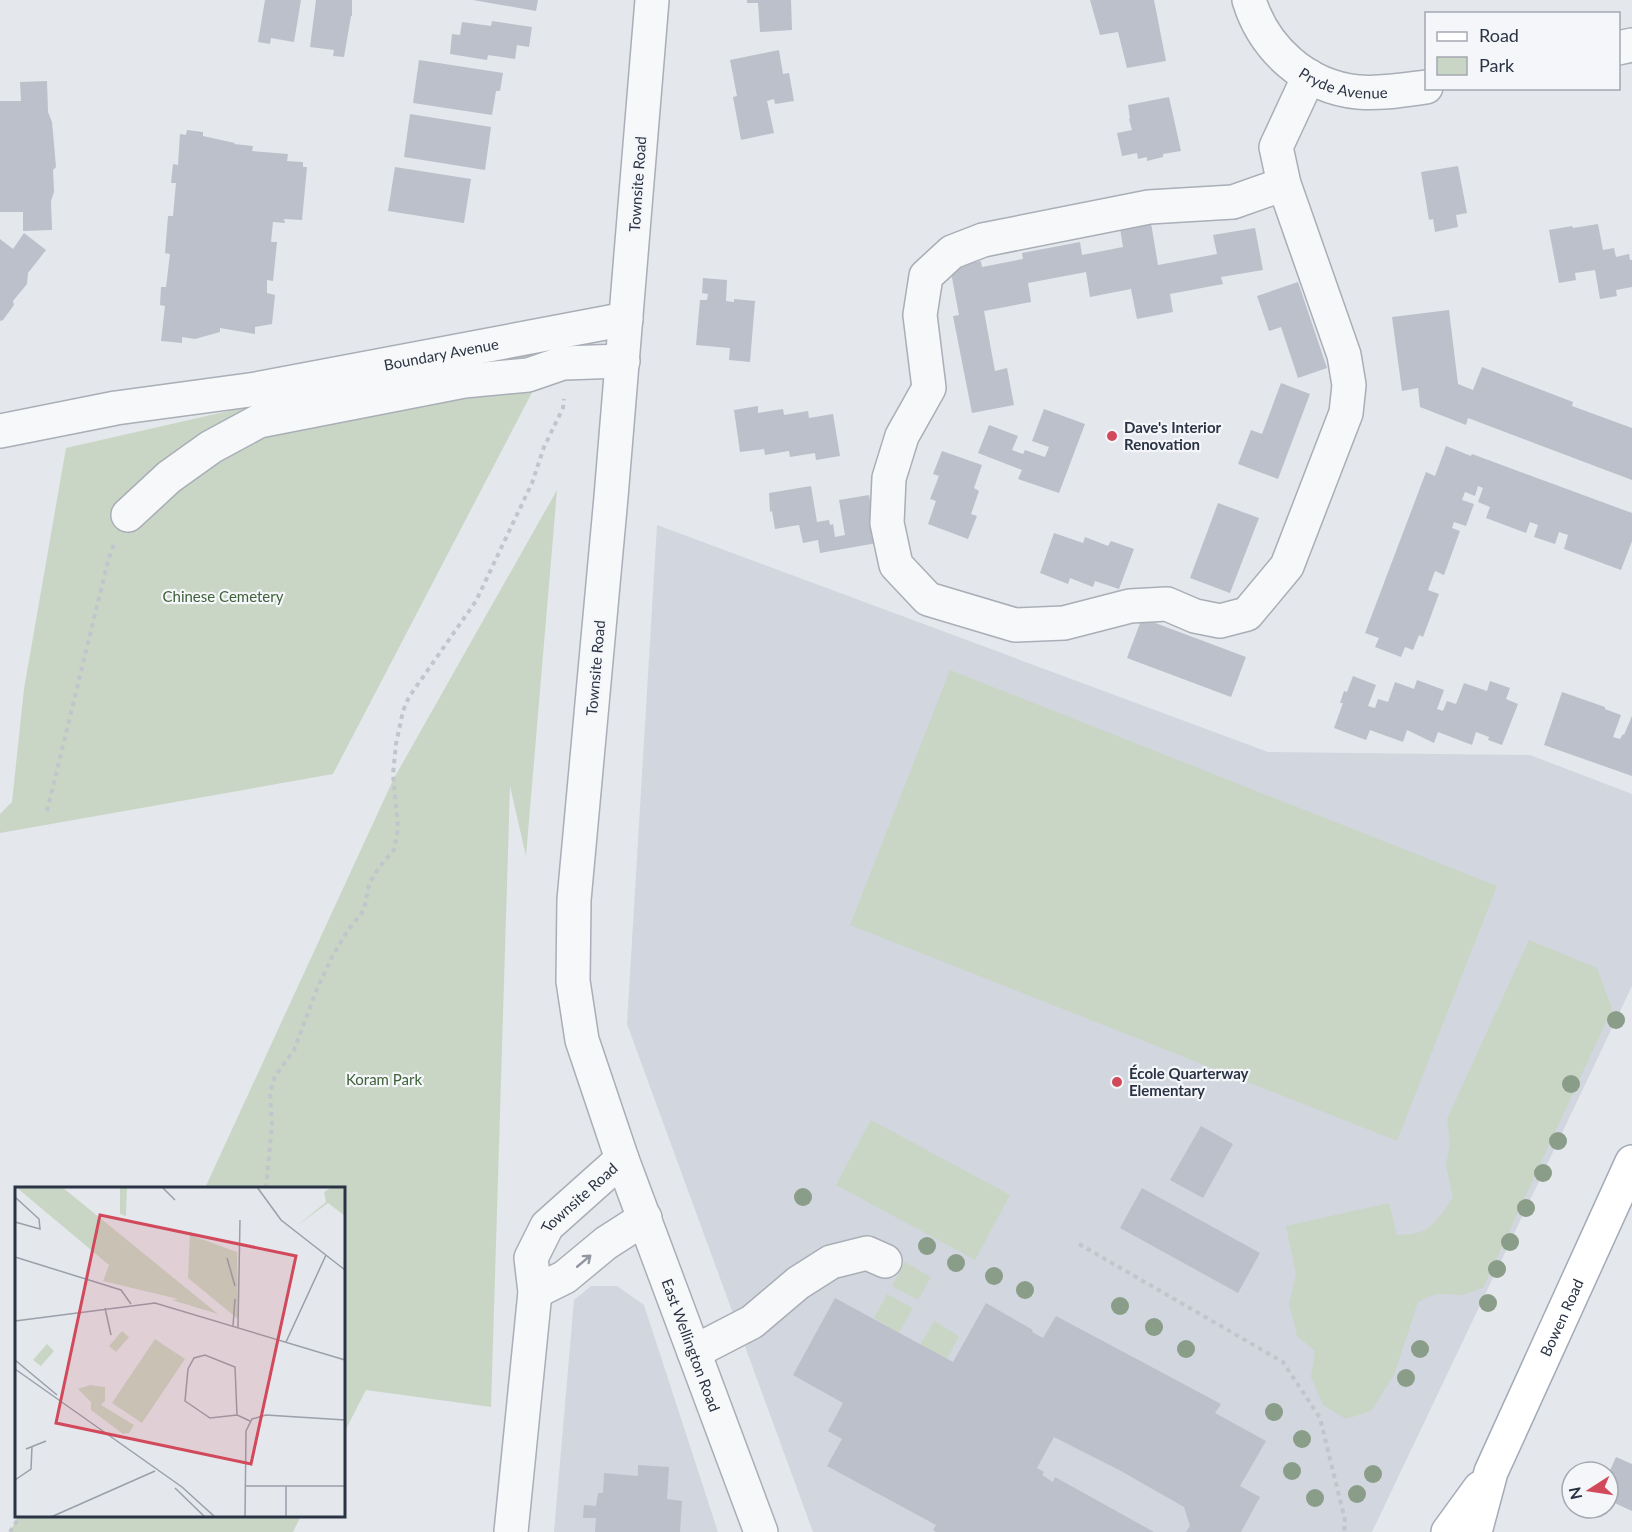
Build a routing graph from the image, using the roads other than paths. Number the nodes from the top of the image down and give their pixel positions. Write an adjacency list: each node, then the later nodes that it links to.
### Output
1 (652, 0): 6 (street, Townsite Road)
2 (1249, 0): 3 (street, Pryde Avenue)
3 (1309, 76): 4 (street, Pryde Avenue); 5 (street)
4 (1425, 87)
5 (1284, 184): 5 (street)
6 (626, 319): 7 (street, Townsite Road); 8 (street, Boundary Avenue)
7 (623, 361): 9 (street); 10 (street, Townsite Road)
8 (0, 431)
9 (128, 515)
10 (622, 1159): 12 (street, East Wellington Road); 14 (street, Townsite Road)
11 (1632, 1162): 16 (main road, Bowen Road)
12 (645, 1218): 14 (street, one-way to 12); 15 (street, East Wellington Road)
13 (885, 1261): 15 (street)
14 (535, 1292): 17 (street, Townsite Road)
15 (694, 1352): 18 (street, East Wellington Road)
16 (1491, 1472): 19 (main road, Bowen Road); 20 (main road, Bowen Road)
17 (511, 1532)
18 (760, 1532)
19 (1448, 1532)
20 (1475, 1532)

